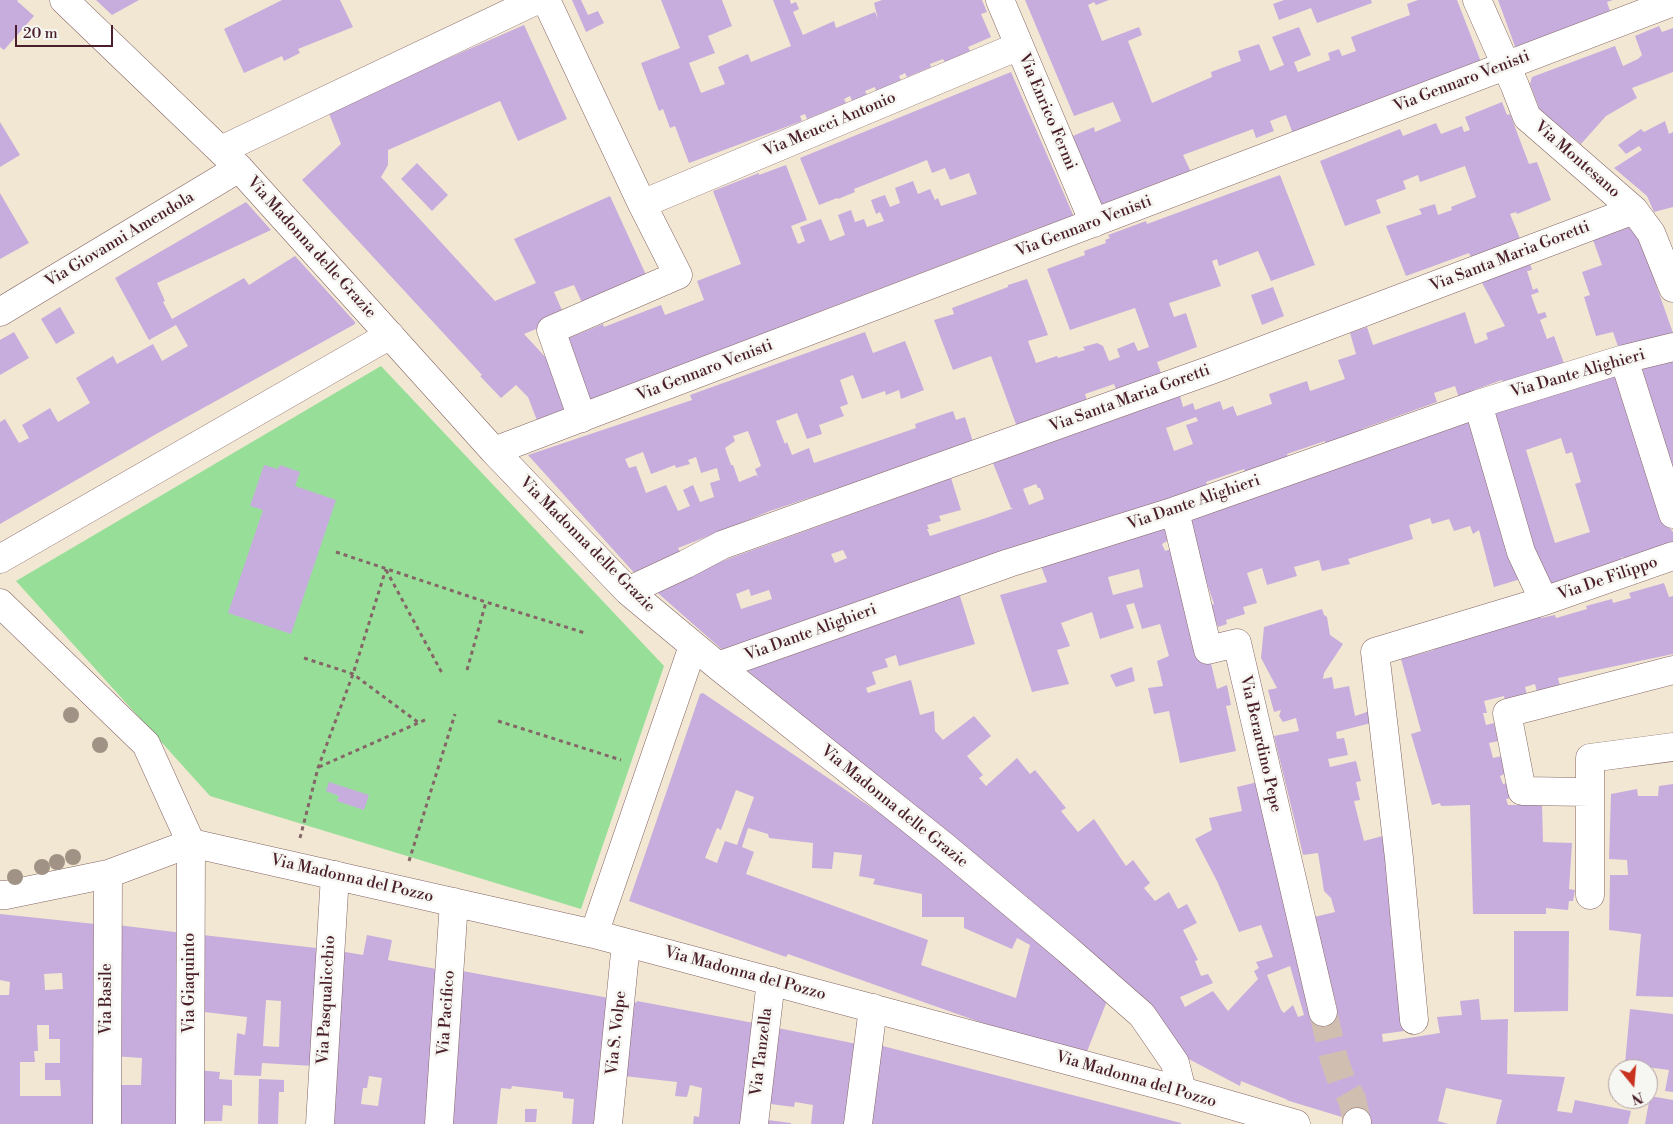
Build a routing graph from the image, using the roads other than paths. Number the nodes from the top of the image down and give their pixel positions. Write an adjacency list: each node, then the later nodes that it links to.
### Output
1 (64, 0): 9 (street, Via Madonna delle Grazie)
2 (537, 0): 9 (street, Via Giovanni Amendola)
3 (546, 0): 10 (street)
4 (1000, 0): 7 (street, Via Enrico Fermi)
5 (1476, 0): 8 (street, Via Montesano)
6 (1673, 2): 8 (street, Via Gennaro Venisti)
7 (1019, 46): 10 (street, Via Meucci Antonio); 12 (street, Via Enrico Fermi)
8 (1506, 66): 11 (street, Via Montesano); 12 (street, Via Gennaro Venisti)
9 (230, 159): 15 (street, Via Giovanni Amendola); 16 (street, Via Madonna delle Grazie)
10 (642, 204): 20 (street)
11 (1634, 210): 13 (street, Via Montesano); 26 (street, Via Santa Maria Goretti)
12 (1094, 223): 20 (street, Via Gennaro Venisti)
13 (1662, 230): 14 (street, Via Montesano)
14 (1673, 288)
15 (0, 312)
16 (390, 335): 21 (street, Via Madonna delle Grazie); 25 (street)
17 (1673, 347): 18 (street, Via Dante Alighieri)
18 (1624, 359): 19 (street, Via Dante Alighieri); 23 (street)
19 (1478, 404): 22 (street, Via Dante Alighieri); 27 (street)
20 (582, 418): 21 (street, Via Gennaro Venisti)
21 (494, 451): 26 (street, Via Madonna delle Grazie)
22 (1175, 511): 30 (street, Via Dante Alighieri); 44 (street, Via Berardino Pepe)
23 (1673, 514)
24 (1673, 556): 27 (street, Via De Filippo)
25 (0, 559)
26 (628, 591): 29 (street, Via Madonna delle Grazie)
27 (1544, 601): 45 (street, Via De Filippo)
28 (0, 603): 34 (street)
29 (693, 646): 30 (street, Via Madonna delle Grazie); 40 (street)
30 (718, 666): 46 (street, Via Madonna delle Grazie)
31 (1673, 670): 33 (street)
32 (1673, 747): 33 (street)
33 (1590, 792): 38 (street)
34 (191, 843): 35 (street); 36 (street, Via Madonna del Pozzo); 49 (street, Via Giaquinto)
35 (108, 874): 37 (street); 48 (street, Via Basile)
36 (335, 875): 39 (street, Via Madonna del Pozzo); 50 (street, Via Pasqualicchio)
37 (0, 895)
38 (1590, 895)
39 (454, 902): 40 (street, Via Madonna del Pozzo); 51 (street, Via Pacifico)
40 (594, 934): 41 (street, Via Madonna del Pozzo)
41 (626, 943): 42 (street, Via Madonna del Pozzo); 52 (street, Via S. Volpe)
42 (771, 981): 43 (street, Via Madonna del Pozzo); 53 (street, Via Tanzella)
43 (873, 1008): 46 (street, Via Madonna del Pozzo); 54 (street)
44 (1323, 1012)
45 (1414, 1020)
46 (1182, 1091): 47 (street, Via Madonna del Pozzo)
47 (1211, 1112): 55 (street, Via Madonna del Pozzo)
48 (107, 1124)
49 (190, 1124)
50 (320, 1124)
51 (439, 1124)
52 (608, 1124)
53 (754, 1124)
54 (858, 1124)
55 (1296, 1124)

